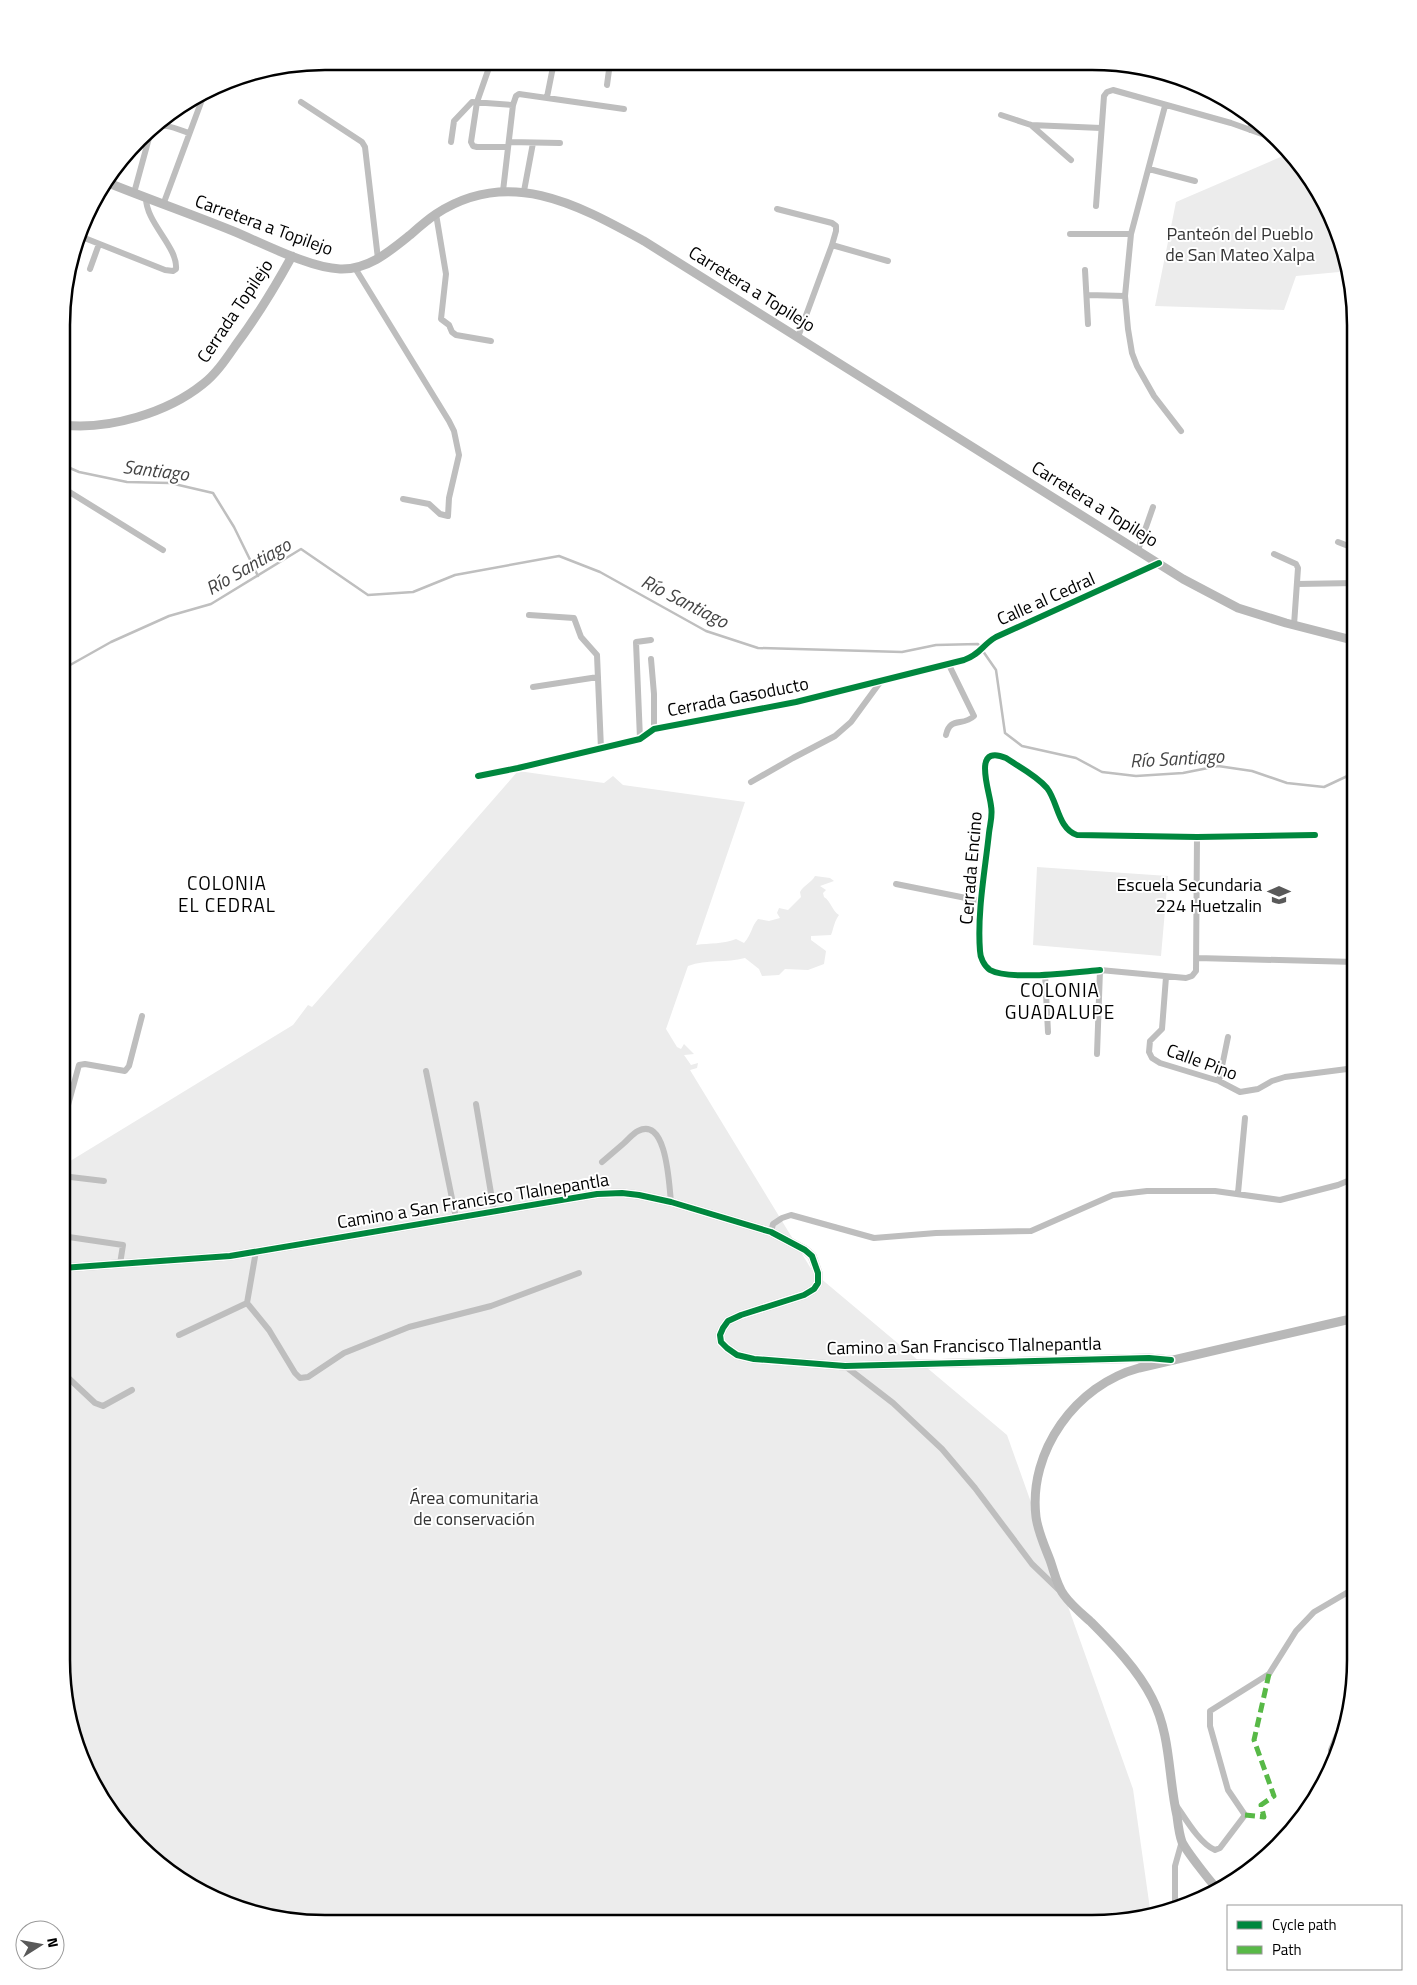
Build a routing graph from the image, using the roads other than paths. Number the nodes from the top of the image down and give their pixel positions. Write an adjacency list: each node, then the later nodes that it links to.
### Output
1 (488, 70): 7 (street)
2 (552, 70): 5 (street)
3 (608, 70): 4 (street)
4 (607, 85)
5 (547, 97): 9 (street); 11 (street)
6 (301, 102): 43 (street)
7 (477, 102): 9 (street); 21 (street); 24 (street)
8 (199, 104): 18 (street)
9 (513, 105): 24 (street)
10 (1165, 106): 16 (street); 17 (street); 26 (street)
11 (624, 109)
12 (1001, 115): 13 (street)
13 (1031, 125): 16 (street); 25 (street)
14 (166, 126): 18 (street)
15 (1251, 126): 17 (street)
16 (1100, 128): 34 (street)
17 (1250, 130): 19 (street)
18 (189, 133): 33 (street)
19 (1261, 134)
20 (148, 142): 31 (street)
21 (451, 142)
22 (533, 143): 23 (street); 24 (street); 30 (street)
23 (560, 143)
24 (509, 144): 29 (street)
25 (1071, 160)
26 (1149, 170): 27 (street); 38 (street)
27 (1195, 182)
28 (113, 185): 31 (street, Carretera a Topilejo)
29 (503, 191): 30 (street, Carretera a Topilejo); 36 (street, Carretera a Topilejo)
30 (524, 191): 51 (street, Carretera a Topilejo)
31 (134, 193): 32 (street, Carretera a Topilejo)
32 (146, 198): 33 (street, Carretera a Topilejo); 40 (street)
33 (163, 205): 42 (street, Carretera a Topilejo)
34 (1096, 206)
35 (777, 208): 41 (street)
36 (436, 214): 43 (street, Carretera a Topilejo); 52 (street)
37 (1070, 234): 38 (street)
38 (1131, 234): 49 (street)
39 (86, 238): 40 (street)
40 (99, 244): 46 (street)
41 (832, 245): 44 (street); 51 (street)
42 (292, 256): 45 (street, Carretera a Topilejo); 53 (street, Cerrada Topilejo)
43 (378, 259): 45 (street, Carretera a Topilejo)
44 (888, 261)
45 (355, 268): 56 (street)
46 (90, 269)
47 (1085, 270): 48 (street)
48 (1088, 295): 49 (street); 50 (street)
49 (1125, 296): 54 (street)
50 (1088, 324)
51 (798, 337): 61 (street, Carretera a Topilejo)
52 (491, 340)
53 (70, 426)
54 (1181, 431)
55 (70, 492): 60 (street)
56 (403, 498)
57 (1153, 507): 61 (street)
58 (1338, 542): 59 (street)
59 (1347, 546)
60 (163, 550)
61 (1138, 550): 63 (street, Carretera a Topilejo)
62 (1274, 554): 65 (street)
63 (1158, 563): 67 (street, Carretera a Topilejo); 71 (street, Calle al Cedral)
64 (1347, 583): 65 (street)
65 (1297, 584): 67 (street)
66 (529, 615): 72 (street)
67 (1294, 625): 68 (street, Carretera a Topilejo)
68 (1347, 639)
69 (651, 640): 77 (street)
70 (651, 659): 75 (street)
71 (949, 665): 73 (street, Cerrada Gasoducto); 76 (street)
72 (598, 677): 74 (street); 78 (street)
73 (881, 680): 75 (street, Cerrada Gasoducto); 80 (street)
74 (533, 687)
75 (654, 729): 77 (street, Cerrada Gasoducto)
76 (946, 735)
77 (640, 739): 78 (street, Cerrada Gasoducto)
78 (601, 748): 79 (street, Cerrada Gasoducto)
79 (478, 776)
80 (751, 782)
81 (1315, 834): 82 (street)
82 (1197, 836): 84 (street, Cerrada Encino); 85 (street)
83 (896, 884): 84 (street)
84 (981, 901): 88 (street, Cerrada Encino)
85 (1197, 958): 86 (street); 89 (street)
86 (1347, 962)
87 (1100, 970): 88 (street); 89 (street); 93 (street)
88 (1045, 974): 91 (street)
89 (1166, 977): 96 (street, Calle Pino)
90 (142, 1016): 97 (street)
91 (1048, 1032)
92 (1228, 1037): 96 (street)
93 (1097, 1054)
94 (1347, 1069): 96 (street, Calle Pino)
95 (426, 1071): 107 (street)
96 (1219, 1081)
97 (70, 1091)
98 (476, 1104): 106 (street)
99 (1245, 1118): 104 (street)
100 (602, 1162): 105 (street)
101 (70, 1177): 102 (street)
102 (104, 1181)
103 (1347, 1181): 104 (street)
104 (1238, 1193): 108 (street)
105 (671, 1202): 106 (street, Camino a San Francisco Tlalnepantla); 108 (street, Camino a San Francisco Tlalnepantla)
106 (494, 1211): 107 (street, Camino a San Francisco Tlalnepantla)
107 (456, 1218): 110 (street, Camino a San Francisco Tlalnepantla)
108 (771, 1232): 118 (street, Camino a San Francisco Tlalnepantla)
109 (70, 1237): 111 (street)
110 (256, 1251): 111 (street, Camino a San Francisco Tlalnepantla); 114 (street)
111 (120, 1264): 112 (street, Camino a San Francisco Tlalnepantla)
112 (70, 1267)
113 (579, 1273): 114 (street)
114 (247, 1303): 116 (street)
115 (1347, 1320): 117 (street)
116 (179, 1335)
117 (1171, 1360): 118 (street, Camino a San Francisco Tlalnepantla); 122 (street)
118 (845, 1366): 122 (street)
119 (70, 1380): 120 (street)
120 (132, 1390)
121 (1347, 1593): 123 (street)
122 (1064, 1595): 123 (street)
123 (1173, 1801): 124 (street)
124 (1182, 1842): 125 (street); 126 (street)
125 (1214, 1884)
126 (1175, 1901)

